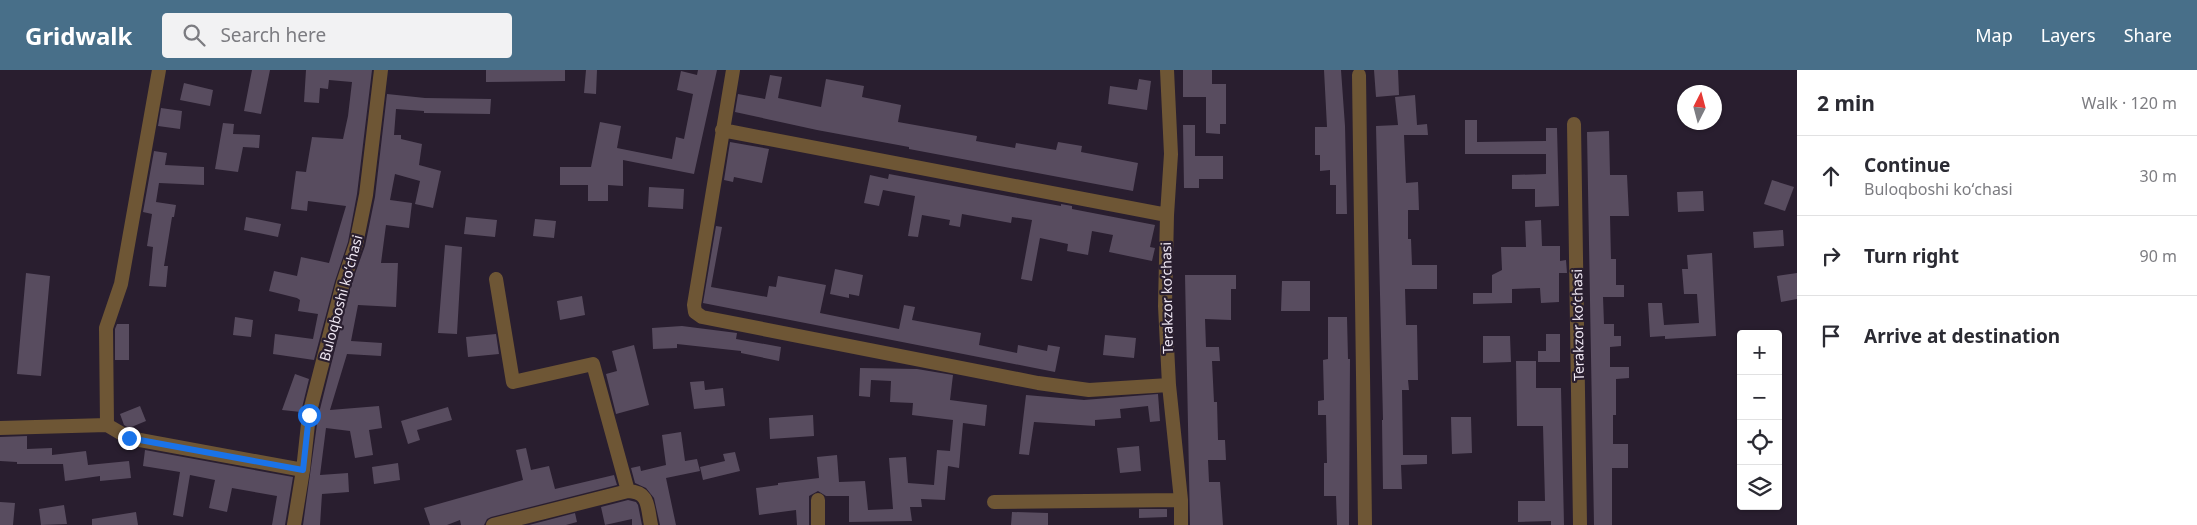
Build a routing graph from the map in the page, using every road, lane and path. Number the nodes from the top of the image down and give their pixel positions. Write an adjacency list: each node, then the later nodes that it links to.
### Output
1 (159, 70): 11 (street)
2 (381, 70): 13 (street, Buloqboshi koʻchasi)
3 (733, 70): 7 (street)
4 (1167, 70): 8 (street, Terakzor koʻchasi)
5 (1359, 75): 23 (street)
6 (1574, 124): 24 (street, Terakzor koʻchasi)
7 (722, 130): 8 (street); 10 (street)
8 (1167, 215): 10 (street, Terakzor koʻchasi)
9 (496, 279): 14 (street)
10 (1169, 386): 16 (street, Terakzor koʻchasi)
11 (107, 425): 12 (street); 13 (street)
12 (0, 428)
13 (303, 470): 18 (street, Buloqboshi koʻchasi)
14 (628, 491): 19 (street); 20 (street)
15 (818, 500): 21 (street)
16 (1181, 500): 17 (street); 22 (street, Terakzor koʻchasi)
17 (994, 502)
18 (294, 525)
19 (493, 525)
20 (651, 525)
21 (818, 525)
22 (1181, 525)
23 (1365, 525)
24 (1580, 525)

